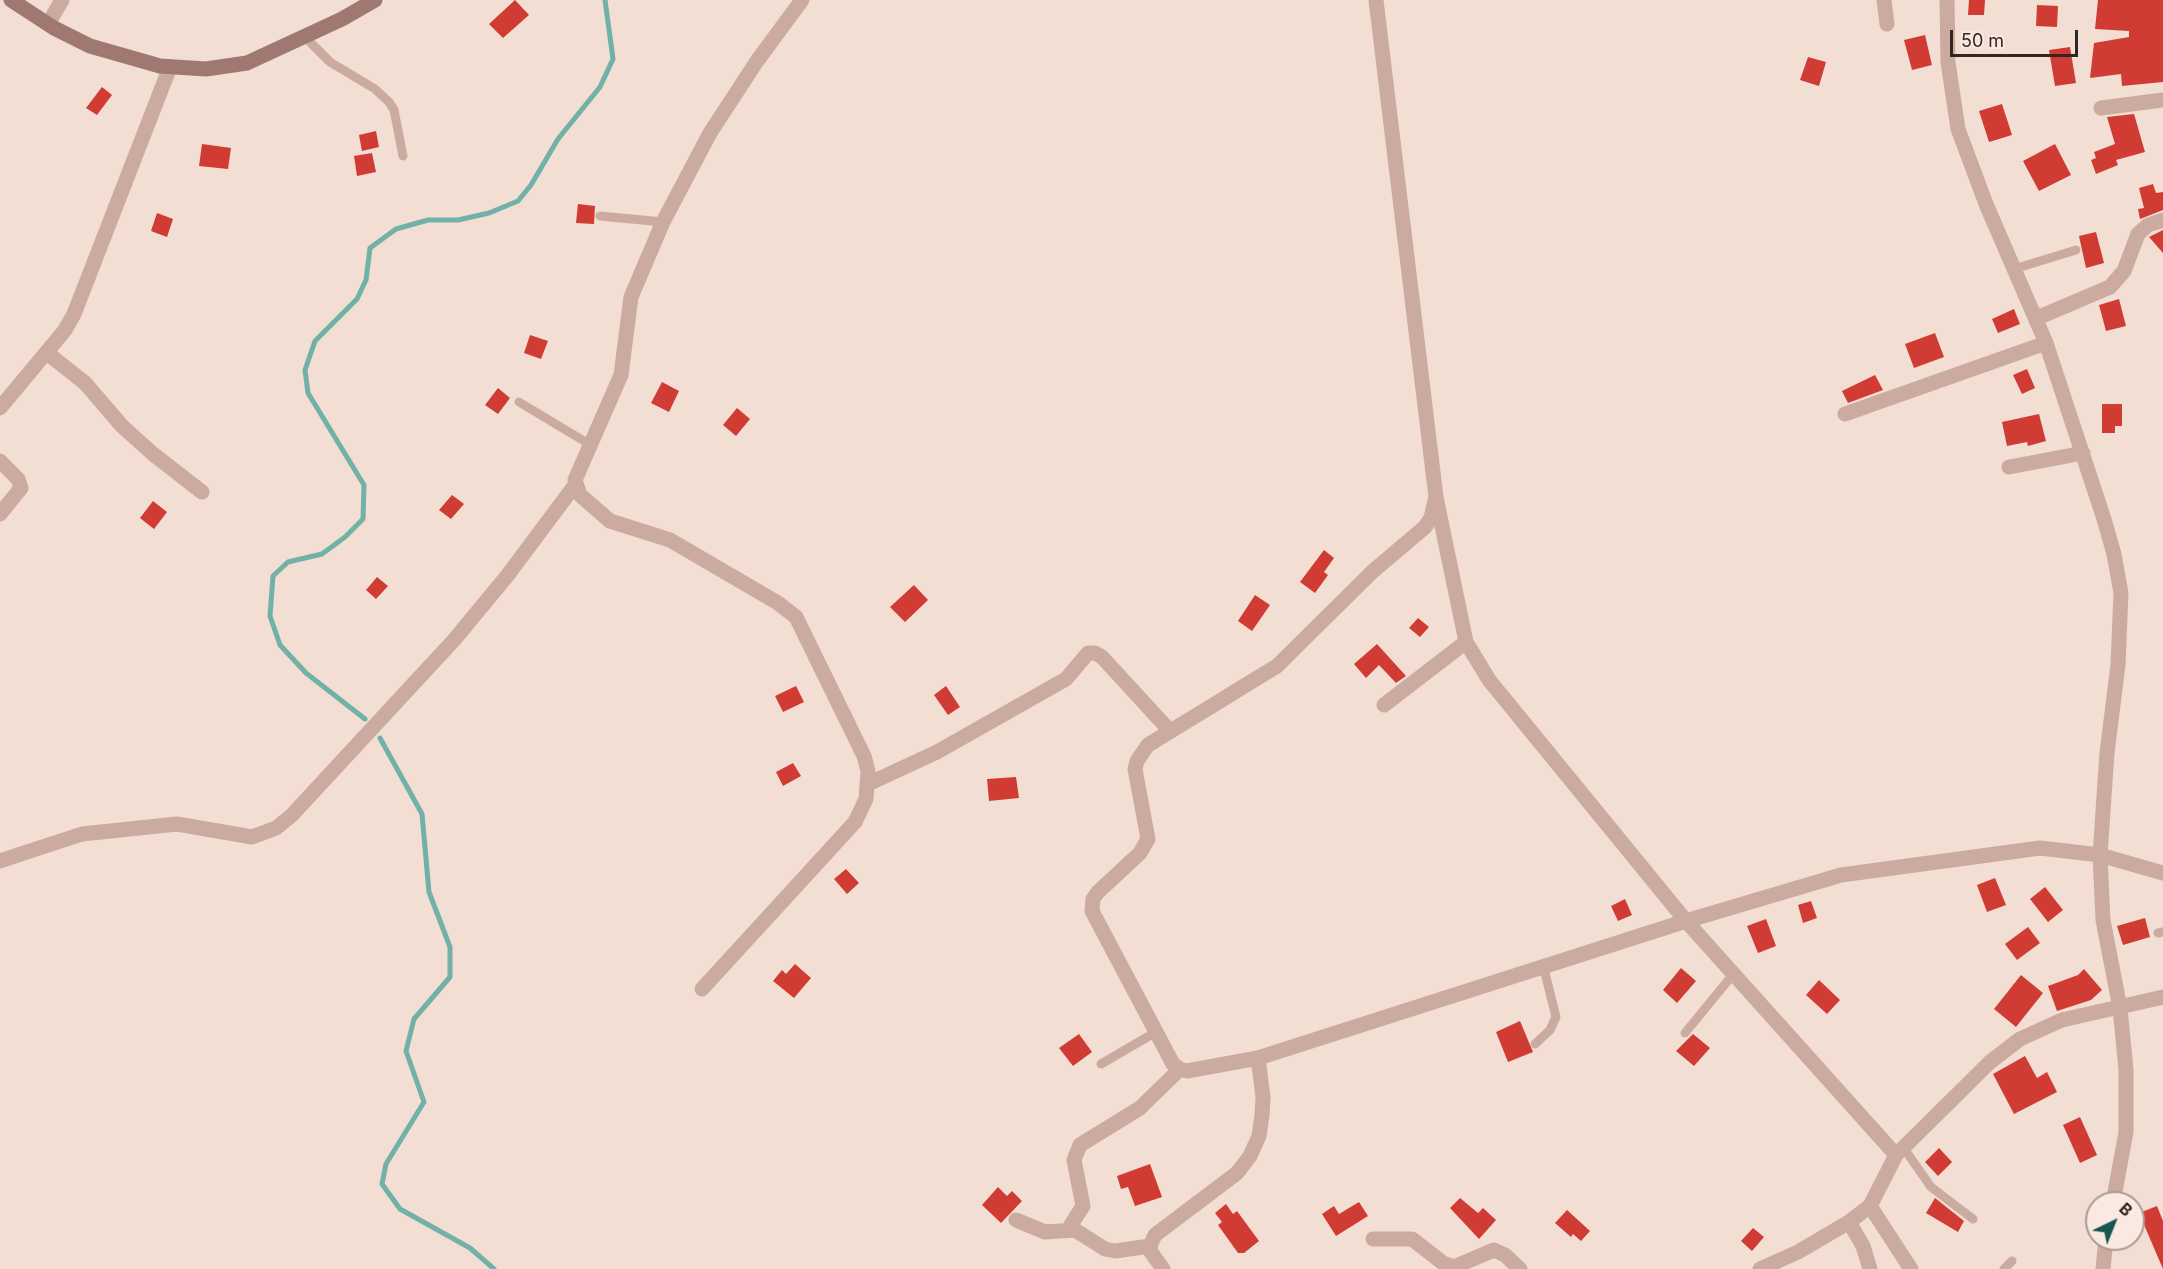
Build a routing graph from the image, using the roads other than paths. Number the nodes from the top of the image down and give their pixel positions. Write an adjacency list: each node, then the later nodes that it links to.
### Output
1 (11, 0): 8 (main road)
2 (62, 0): 8 (street)
3 (375, 0): 10 (main road)
4 (801, 0): 17 (street)
5 (1376, 0): 32 (street)
6 (1884, 0): 9 (street)
7 (1947, 0): 19 (street)
8 (48, 24): 11 (main road)
9 (1887, 24)
10 (306, 37): 11 (main road); 14 (lane)
11 (170, 67): 22 (street)
12 (2163, 100): 13 (street)
13 (2101, 108)
14 (403, 156)
15 (600, 216): 17 (lane)
16 (2163, 220): 20 (street)
17 (663, 222): 26 (street)
18 (2076, 250): 19 (lane)
19 (2014, 269): 20 (street)
20 (2037, 318): 21 (street)
21 (2046, 343): 25 (street); 27 (street)
22 (46, 353): 24 (street); 31 (street)
23 (519, 402): 26 (lane)
24 (0, 408)
25 (1845, 414)
26 (589, 444): 30 (street)
27 (2083, 453): 29 (street); 38 (street)
28 (0, 461): 33 (street)
29 (2009, 467)
30 (575, 485): 37 (street); 39 (street)
31 (202, 492)
32 (1436, 497): 34 (street); 36 (street)
33 (0, 514)
34 (1466, 642): 35 (street); 41 (street)
35 (1384, 705)
36 (1170, 731): 37 (street); 47 (street)
37 (868, 784): 44 (street)
38 (2100, 855): 40 (street); 41 (street); 46 (street)
39 (0, 861)
40 (2163, 873)
41 (1686, 921): 42 (street); 43 (street)
42 (1544, 969): 49 (lane); 50 (street)
43 (1735, 972): 48 (lane); 53 (street)
44 (702, 989)
45 (2163, 997): 46 (street)
46 (2120, 1008): 53 (street); 54 (street)
47 (1156, 1032): 51 (lane); 52 (street)
48 (1685, 1034)
49 (1535, 1044)
50 (1258, 1058): 52 (street); 61 (street)
51 (1101, 1064)
52 (1180, 1069): 59 (street)
53 (1900, 1151): 55 (street); 56 (lane)
54 (2115, 1191)
55 (1870, 1206): 58 (street); 68 (street)
56 (1973, 1219)
57 (1016, 1220): 59 (street)
58 (1849, 1222): 66 (street); 67 (street)
59 (1069, 1228): 61 (street)
60 (1373, 1239): 65 (street)
61 (1150, 1246): 64 (street)
62 (2105, 1251): 70 (street)
63 (2012, 1261): 69 (lane)
64 (1163, 1269)
65 (1520, 1269)
66 (1760, 1269)
67 (1870, 1269)
68 (1911, 1269)
69 (2004, 1269)
70 (2103, 1269)

